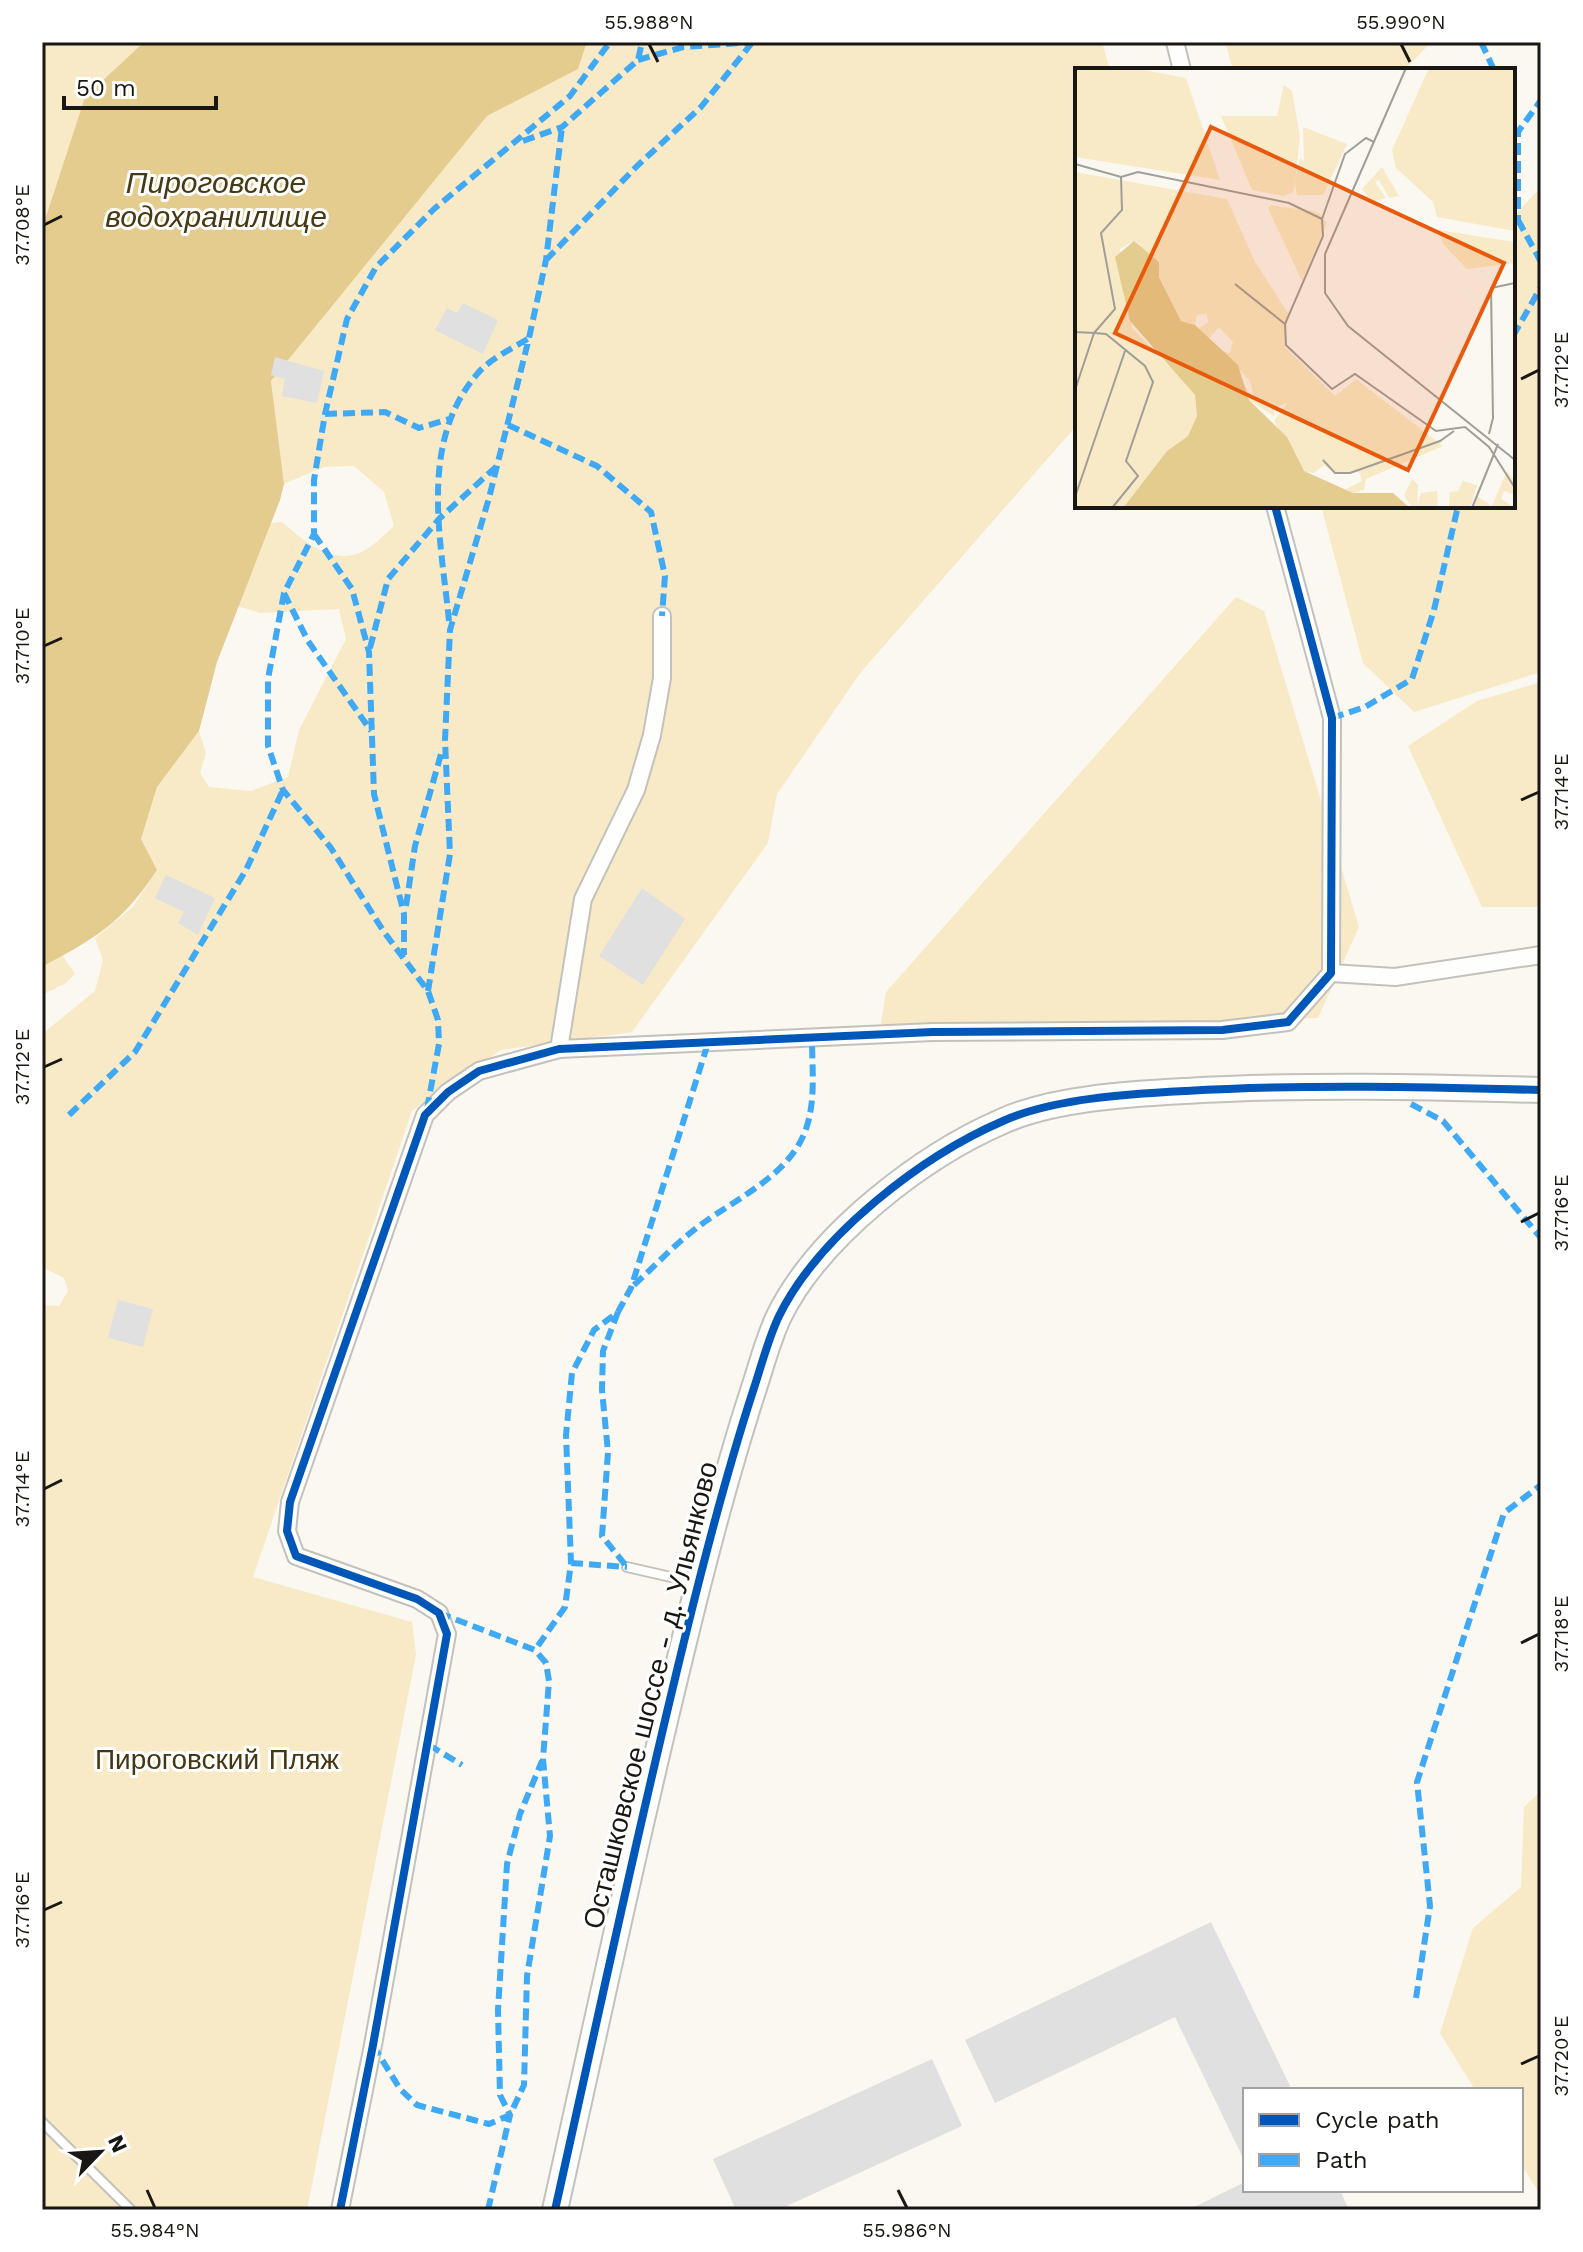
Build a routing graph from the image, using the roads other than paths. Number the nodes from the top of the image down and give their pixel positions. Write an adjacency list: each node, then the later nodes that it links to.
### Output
1 (1175, 42): 2 (street)
2 (1182, 68)
3 (1276, 508): 6 (street)
4 (662, 616): 7 (street)
5 (1541, 955): 6 (street)
6 (1331, 973): 7 (street)
7 (559, 1049): 13 (street)
8 (1541, 1090): 10 (street, Осташковское шоссе - д. Ульянково)
9 (627, 1567): 10 (lane)
10 (699, 1584): 14 (street, Осташковское шоссе - д. Ульянково)
11 (42, 2122): 12 (lane)
12 (131, 2210)
13 (340, 2210)
14 (555, 2210)

